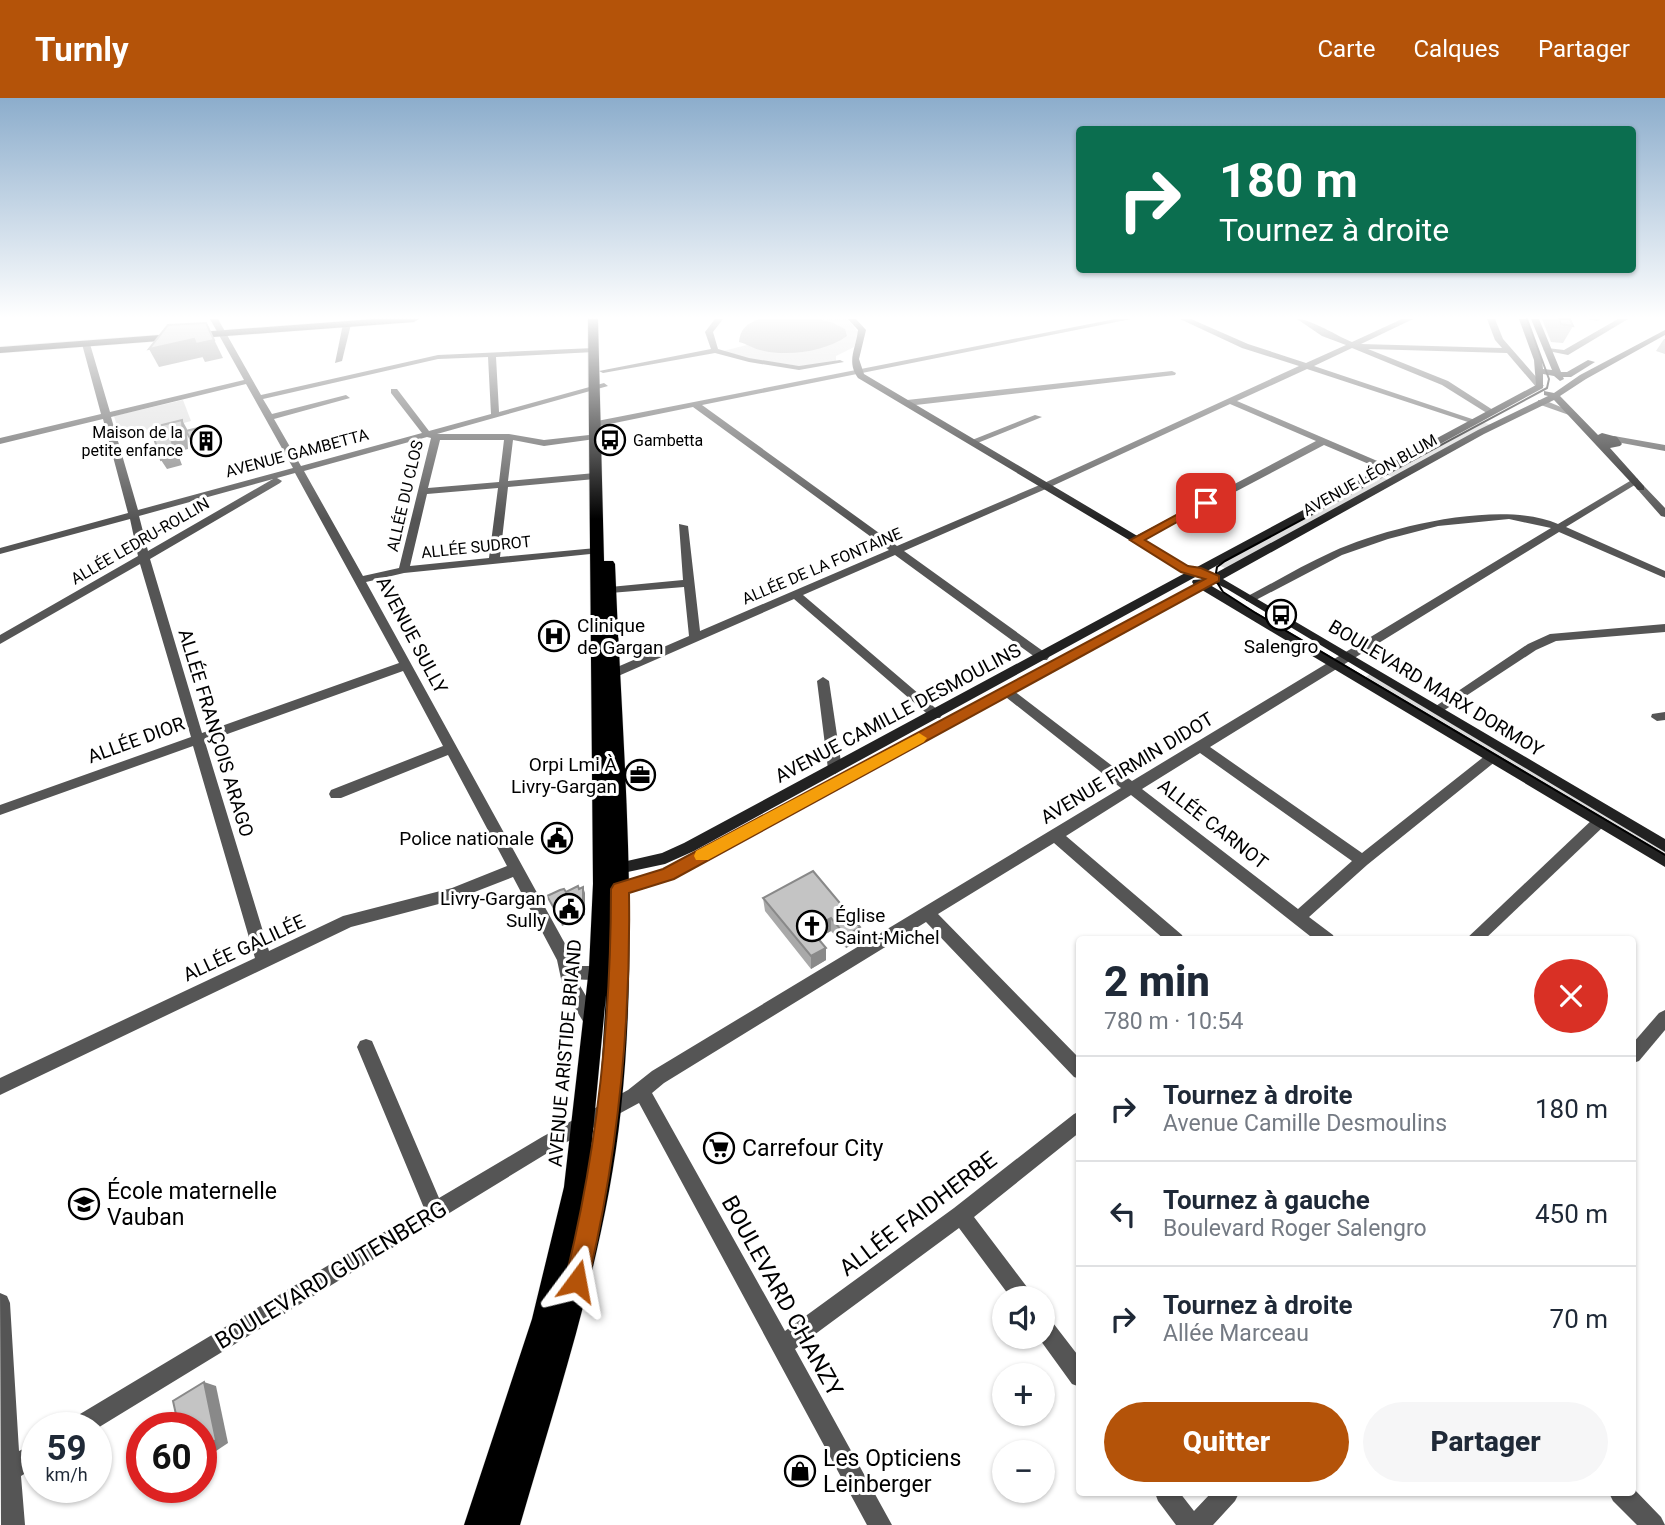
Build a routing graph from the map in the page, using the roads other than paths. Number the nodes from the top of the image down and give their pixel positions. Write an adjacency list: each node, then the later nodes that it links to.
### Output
1 (97, 386): 29 (street, ALLÉE FRANÇOIS ARAGO)
2 (231, 386): 29 (street)
3 (252, 386): 20 (street, AVENUE SULLY)
4 (310, 386): 20 (street)
5 (494, 386): 28 (street)
6 (586, 386): 28 (street, AVENUE GAMBETTA)
7 (600, 386): 33 (main road, AVENUE ARISTIDE BRIAND)
8 (797, 386): 25 (street)
9 (878, 386): 24 (main road)
10 (1060, 386): 24 (street)
11 (1263, 386): 22 (street, ALLÉE DE LA FONTAINE)
12 (1366, 386): 32 (street)
13 (1449, 386): 26 (street)
14 (1563, 386): 17 (main road)
15 (1570, 386): 17 (main road, AVENUE LÉON BLUM)
16 (1539, 387): 19 (main road); 26 (main road, AVENUE LÉON BLUM)
17 (1564, 389): 19 (main road, AVENUE LÉON BLUM)
18 (394, 391): 34 (street)
19 (1555, 396): 23 (main road, AVENUE LÉON BLUM); 27 (main road)
20 (258, 398): 30 (street, AVENUE SULLY)
21 (346, 398): 30 (street)
22 (1230, 401): 39 (street); 47 (street, ALLÉE DE LA FONTAINE)
23 (1542, 402): 27 (street); 64 (main road, AVENUE LÉON BLUM)
24 (907, 403): 38 (main road)
25 (696, 405): 33 (street); 55 (street)
26 (1490, 412): 32 (main road, AVENUE LÉON BLUM)
27 (1569, 412): 36 (main road)
28 (495, 415): 34 (street, AVENUE GAMBETTA)
29 (105, 416): 37 (street); 51 (street, ALLÉE FRANÇOIS ARAGO)
30 (270, 417): 43 (street, AVENUE SULLY)
31 (1038, 417): 38 (street)
32 (1474, 421): 42 (main road, AVENUE LÉON BLUM)
33 (598, 428): 35 (street); 44 (main road, AVENUE ARISTIDE BRIAND); 66 (main road, AVENUE ARISTIDE BRIAND)
34 (431, 435): 35 (street); 43 (street, AVENUE GAMBETTA); 48 (street, ALLÉE DU CLOS)
35 (509, 437): 46 (street)
36 (1599, 439): 40 (main road); 40 (main road)
37 (0, 441)
38 (972, 442): 47 (main road)
39 (1322, 442): 42 (street); 54 (street)
40 (1612, 445): 41 (street); 45 (main road)
41 (1665, 448)
42 (1385, 468): 61 (main road, AVENUE LÉON BLUM)
43 (296, 470): 51 (street, AVENUE GAMBETTA); 58 (street, ALLÉE LEDRU-ROLLIN); 63 (street, AVENUE SULLY)
44 (595, 476): 46 (street); 57 (main road, AVENUE ARISTIDE BRIAND)
45 (1638, 484): 49 (street); 50 (street); 53 (street, AVENUE FIRMIN DIDOT)
46 (502, 485): 48 (street); 59 (street)
47 (1045, 486): 54 (main road); 55 (street, ALLÉE DE LA FONTAINE)
48 (422, 492): 60 (street, ALLÉE DU CLOS)
49 (1665, 498)
50 (1665, 514)
51 (134, 515): 56 (street, AVENUE GAMBETTA); 58 (street, ALLÉE FRANÇOIS ARAGO)
52 (683, 526): 65 (street)
53 (1561, 528): 62 (street); 68 (street); 72 (street, AVENUE FIRMIN DIDOT)
54 (1136, 540): 61 (main road)
55 (898, 550): 67 (street, ALLÉE DE LA FONTAINE); 73 (street)
56 (0, 551)
57 (596, 551): 59 (street, ALLÉE SUDROT); 95 (main road, AVENUE ARISTIDE BRIAND)
58 (144, 558): 71 (street, ALLÉE LEDRU-ROLLIN); 81 (street, ALLÉE FRANÇOIS ARAGO)
59 (494, 561): 60 (street, ALLÉE SUDROT)
60 (404, 570): 63 (street, ALLÉE SUDROT)
61 (1190, 572): 64 (main road); 73 (main road, AVENUE CAMILLE DESMOULINS)
62 (1665, 575)
63 (359, 580): 74 (street, AVENUE SULLY)
64 (1208, 582): 68 (main road, BOULEVARD MARX DORMOY); 75 (main road, BOULEVARD MARX DORMOY); 78 (main road, AVENUE CAMILLE DESMOULINS)
65 (688, 583): 66 (street); 70 (street)
66 (610, 590): 76 (main road, AVENUE ARISTIDE BRIAND)
67 (796, 595): 70 (street, ALLÉE DE LA FONTAINE); 80 (street)
68 (1250, 599): 72 (main road, BOULEVARD MARX DORMOY)
69 (1665, 628): 79 (street)
70 (695, 638): 76 (street, ALLÉE DE LA FONTAINE)
71 (0, 640)
72 (1347, 656): 75 (street, AVENUE FIRMIN DIDOT); 79 (main road, BOULEVARD MARX DORMOY)
73 (1043, 657): 80 (main road, AVENUE CAMILLE DESMOULINS)
74 (404, 666): 81 (street, ALLÉE DIOR); 83 (street, AVENUE SULLY)
75 (1334, 666): 82 (street, AVENUE FIRMIN DIDOT); 84 (main road, BOULEVARD MARX DORMOY)
76 (612, 674): 95 (main road, AVENUE ARISTIDE BRIAND)
77 (823, 681): 85 (street)
78 (1006, 691): 86 (street, ALLÉE CARNOT); 95 (main road, AVENUE CAMILLE DESMOULINS)
79 (1436, 710): 91 (main road, BOULEVARD MARX DORMOY)
80 (936, 715): 85 (main road, AVENUE CAMILLE DESMOULINS)
81 (198, 738): 88 (street, ALLÉE DIOR); 102 (street, ALLÉE FRANÇOIS ARAGO)
82 (1200, 746): 86 (street, AVENUE FIRMIN DIDOT); 92 (street)
83 (449, 749): 87 (street); 94 (street, AVENUE SULLY)
84 (1491, 758): 89 (main road, BOULEVARD MARX DORMOY); 92 (street)
85 (835, 769): 95 (main road, AVENUE CAMILLE DESMOULINS)
86 (1132, 788): 90 (street, AVENUE FIRMIN DIDOT); 97 (street, ALLÉE CARNOT)
87 (336, 794)
88 (0, 810)
89 (1599, 822): 93 (main road, BOULEVARD MARX DORMOY); 100 (street)
90 (1055, 835): 96 (street, AVENUE FIRMIN DIDOT); 98 (street)
91 (1663, 841)
92 (1362, 861): 97 (street)
93 (1665, 861)
94 (514, 870): 101 (street, AVENUE SULLY); 102 (street, ALLÉE GALILÉE)
95 (614, 880): 103 (main road, AVENUE ARISTIDE BRIAND); 111 (main road, AVENUE ARISTIDE BRIAND)
96 (926, 912): 108 (street); 110 (street, AVENUE FIRMIN DIDOT)
97 (1299, 917): 99 (street, ALLÉE CARNOT)
98 (1171, 936)
99 (1320, 936)
100 (1477, 936)
101 (562, 956): 103 (street, AVENUE SULLY); 105 (street, AVENUE SULLY)
102 (264, 962): 109 (street, ALLÉE GALILÉE)
103 (599, 968): 105 (main road, AVENUE ARISTIDE BRIAND)
104 (1665, 1018): 107 (street)
105 (593, 1024): 112 (main road, AVENUE ARISTIDE BRIAND)
106 (366, 1046): 114 (street)
107 (1636, 1051)
108 (1076, 1066)
109 (0, 1087)
110 (640, 1090): 111 (street, AVENUE FIRMIN DIDOT); 119 (street, BOULEVARD CHANZY)
111 (610, 1109): 112 (street, BOULEVARD GUTENBERG); 129 (main road, AVENUE ARISTIDE BRIAND)
112 (584, 1123): 114 (street, BOULEVARD GUTENBERG); 128 (main road, AVENUE ARISTIDE BRIAND)
113 (1076, 1123): 115 (street, ALLÉE FAIDHERBE)
114 (435, 1212): 121 (street, BOULEVARD GUTENBERG)
115 (961, 1214): 116 (street); 119 (street, ALLÉE FAIDHERBE)
116 (1014, 1286)
117 (0, 1303): 123 (street)
118 (1055, 1342): 120 (street)
119 (783, 1345): 130 (street, BOULEVARD CHANZY)
120 (1076, 1371)
121 (104, 1412)
122 (21, 1463): 123 (street)
123 (4, 1473): 127 (street)
124 (1168, 1496): 131 (street)
125 (1224, 1496): 132 (street)
126 (1623, 1496): 133 (street)
127 (13, 1525)
128 (480, 1525)
129 (505, 1525)
130 (880, 1525)
131 (1190, 1525)
132 (1197, 1525)
133 (1653, 1525)

